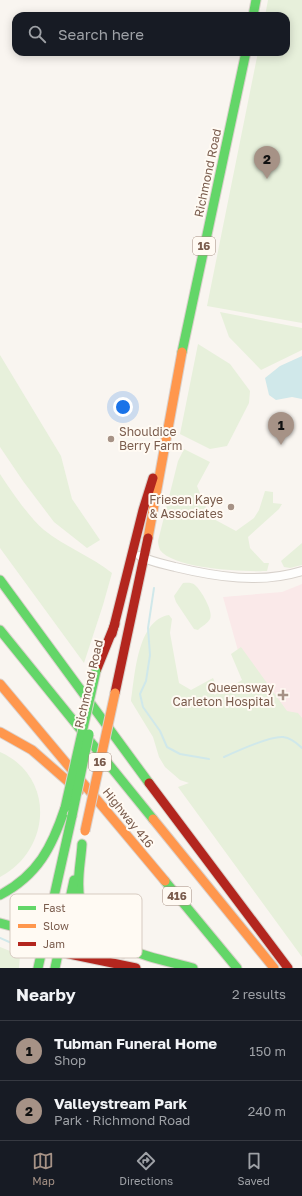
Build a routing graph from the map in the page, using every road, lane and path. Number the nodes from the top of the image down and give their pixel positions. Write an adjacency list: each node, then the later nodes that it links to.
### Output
1 (256, 0): 2 (main road)
2 (254, 12)
3 (245, 56): 4 (main road, Richmond Road / 16)
4 (165, 440): 5 (main road, Richmond Road / 16); 6 (main road, Richmond Road / 16)
5 (133, 552): 6 (street); 10 (main road, Richmond Road / 16)
6 (145, 559): 7 (street); 14 (main road, Richmond Road / 16, bridge)
7 (302, 571)
8 (0, 580): 34 (main road)
9 (0, 630): 33 (main road)
10 (99, 674): 15 (main road, Richmond Road / 16, bridge); 18 (main road, bridge)
11 (0, 684): 13 (main road, Highway 416 / 416)
12 (0, 732): 13 (main road)
13 (116, 824): 32 (main road, Highway 416 / 416)
14 (82, 844): 16 (main road, Richmond Road / 16); 17 (main road)
15 (54, 894)
16 (71, 894)
17 (80, 894)
18 (0, 895)
19 (0, 923): 20 (main road)
20 (10, 926)
21 (142, 952): 31 (main road)
22 (142, 957): 31 (main road)
23 (40, 958): 26 (main road)
24 (56, 958): 27 (main road, Richmond Road)
25 (90, 958): 30 (main road)
26 (38, 968)
27 (54, 968)
28 (101, 968): 29 (main road)
29 (111, 968)
30 (136, 968)
31 (192, 968)
32 (237, 968)
33 (274, 968)
34 (288, 968)

